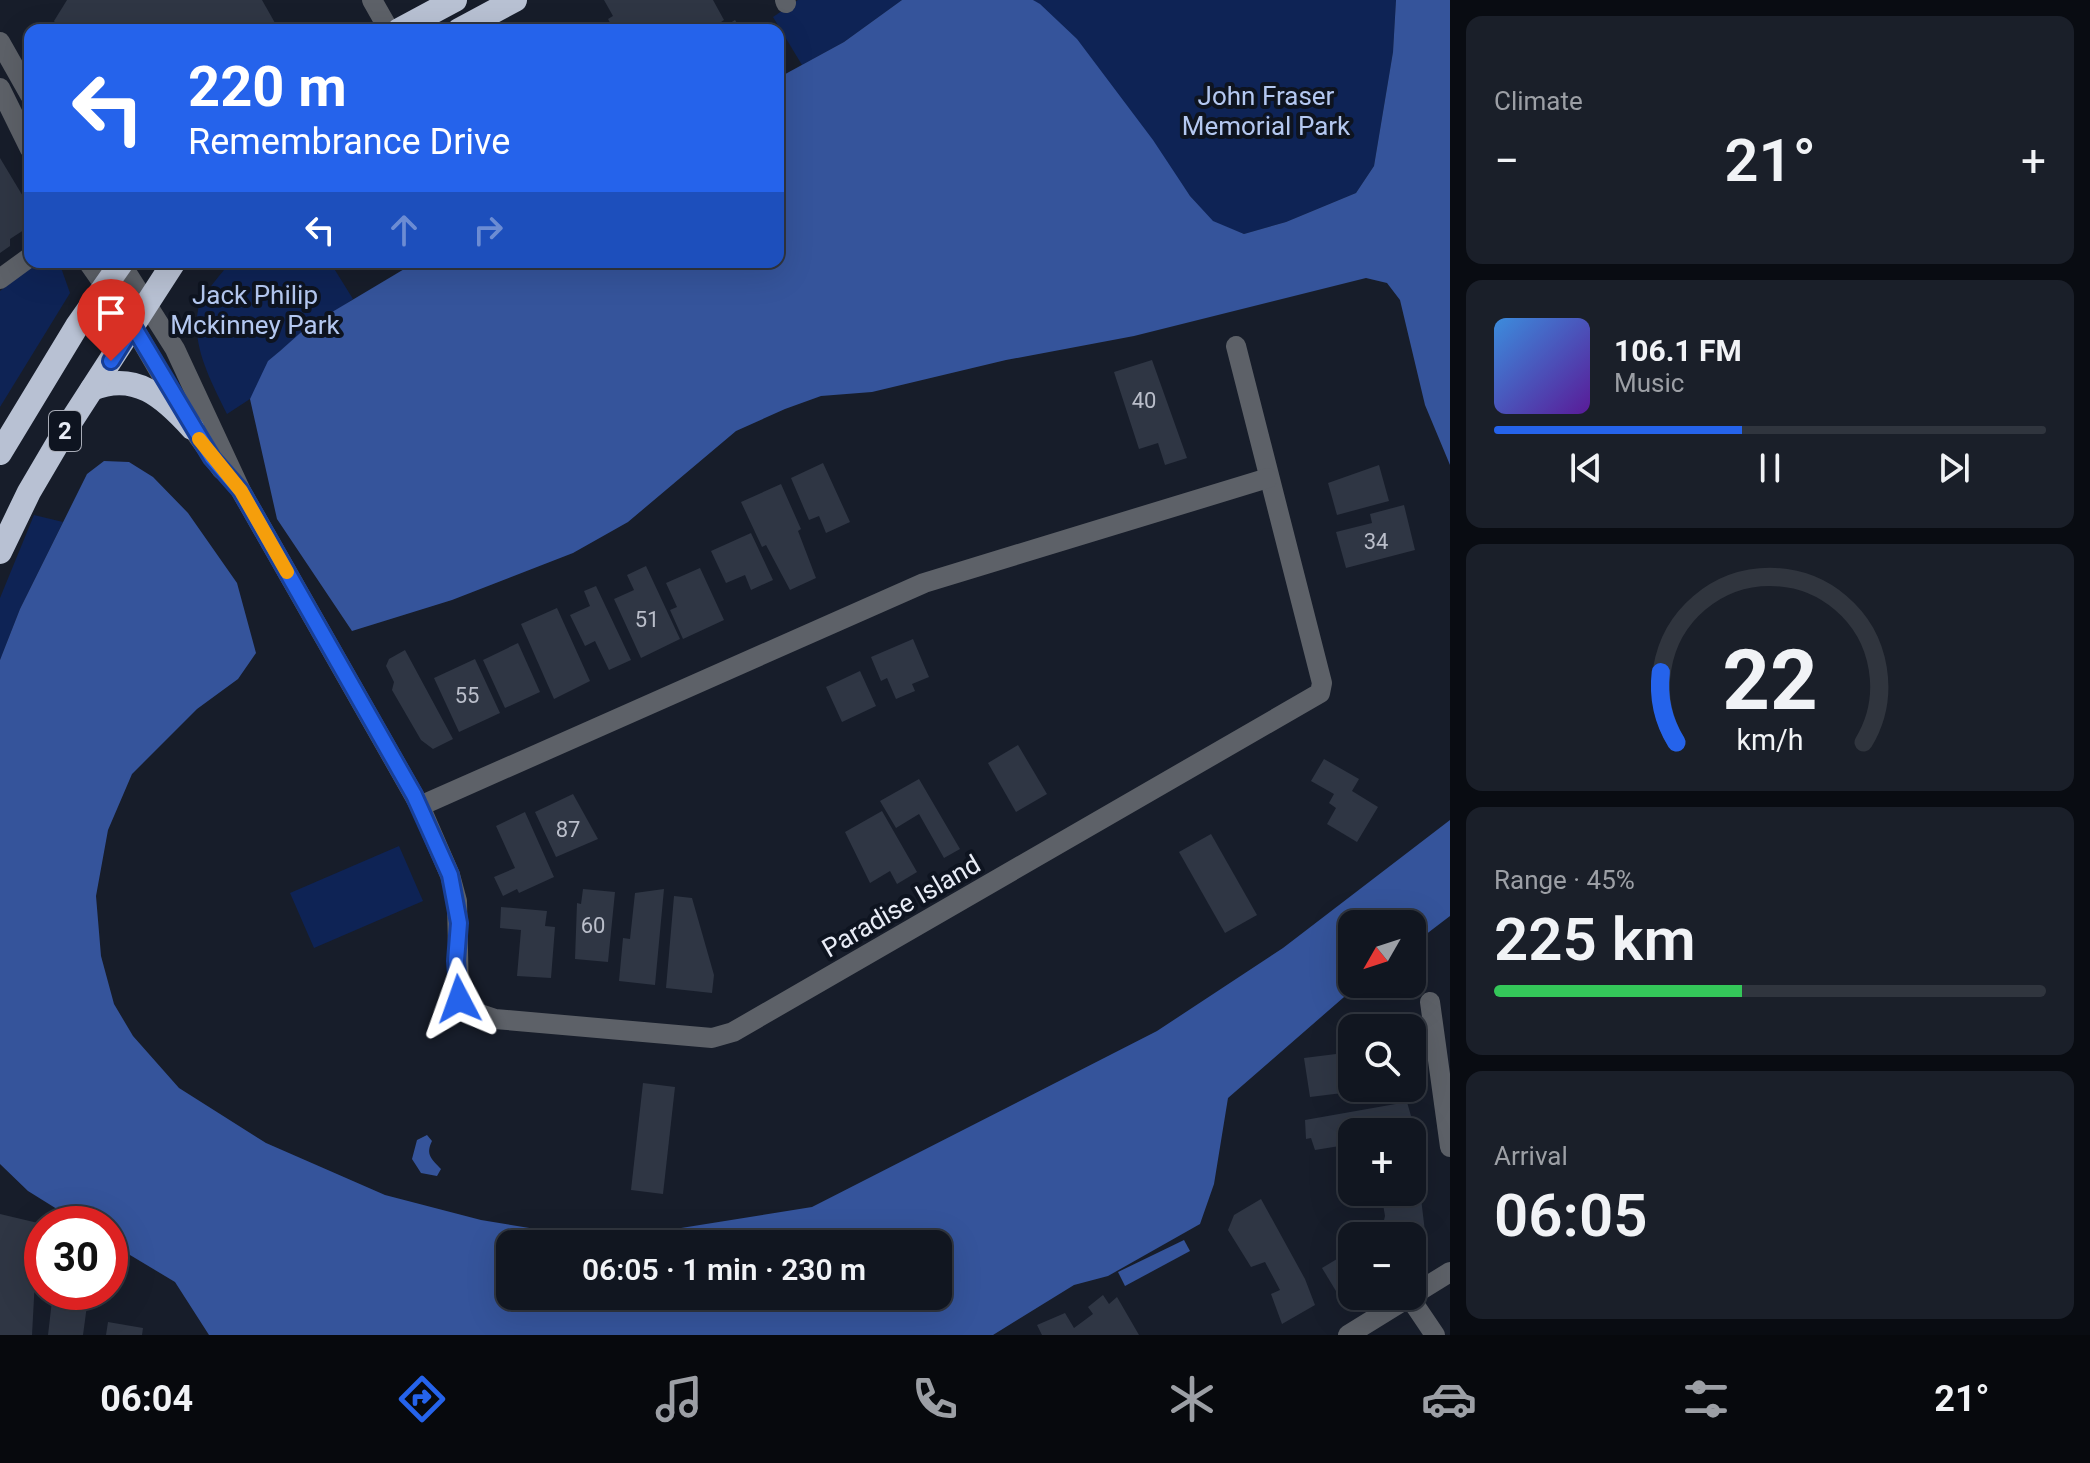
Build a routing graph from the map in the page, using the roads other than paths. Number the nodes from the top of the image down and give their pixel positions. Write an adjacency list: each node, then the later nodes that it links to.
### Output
1 (372, 0): 4 (street)
2 (455, 0): 5 (highway)
3 (515, 0): 6 (highway)
4 (386, 24)
5 (410, 24)
6 (470, 24)
7 (0, 42): 8 (street)
8 (24, 84)
9 (0, 88): 10 (street)
10 (24, 137)
11 (24, 261): 16 (street)
12 (92, 268): 17 (street, Paradise Island)
13 (118, 268): 17 (highway, 2)
14 (124, 268): 18 (street, Paradise Island)
15 (170, 268): 18 (highway, 2)
16 (0, 279)
17 (105, 286): 19 (street, Paradise Island); 23 (highway, 2)
18 (147, 303): 19 (highway, 2); 25 (street, Paradise Island)
19 (133, 326): 21 (highway, 2); 22 (street, Paradise Island)
20 (1236, 346): 24 (street, Paradise Island)
21 (92, 389): 22 (highway); 26 (highway, 2)
22 (192, 428): 25 (street, Paradise Island)
23 (0, 453)
24 (1268, 478): 27 (street); 27 (street, Paradise Island)
25 (241, 491): 27 (street, Paradise Island)
26 (0, 552)
27 (420, 806)
28 (1430, 1002): 29 (street)
29 (1450, 1147)
30 (1450, 1272): 31 (street)
31 (1426, 1288)
32 (1390, 1310): 34 (street)
33 (1418, 1310): 35 (street)
34 (1348, 1335)
35 (1435, 1335)

